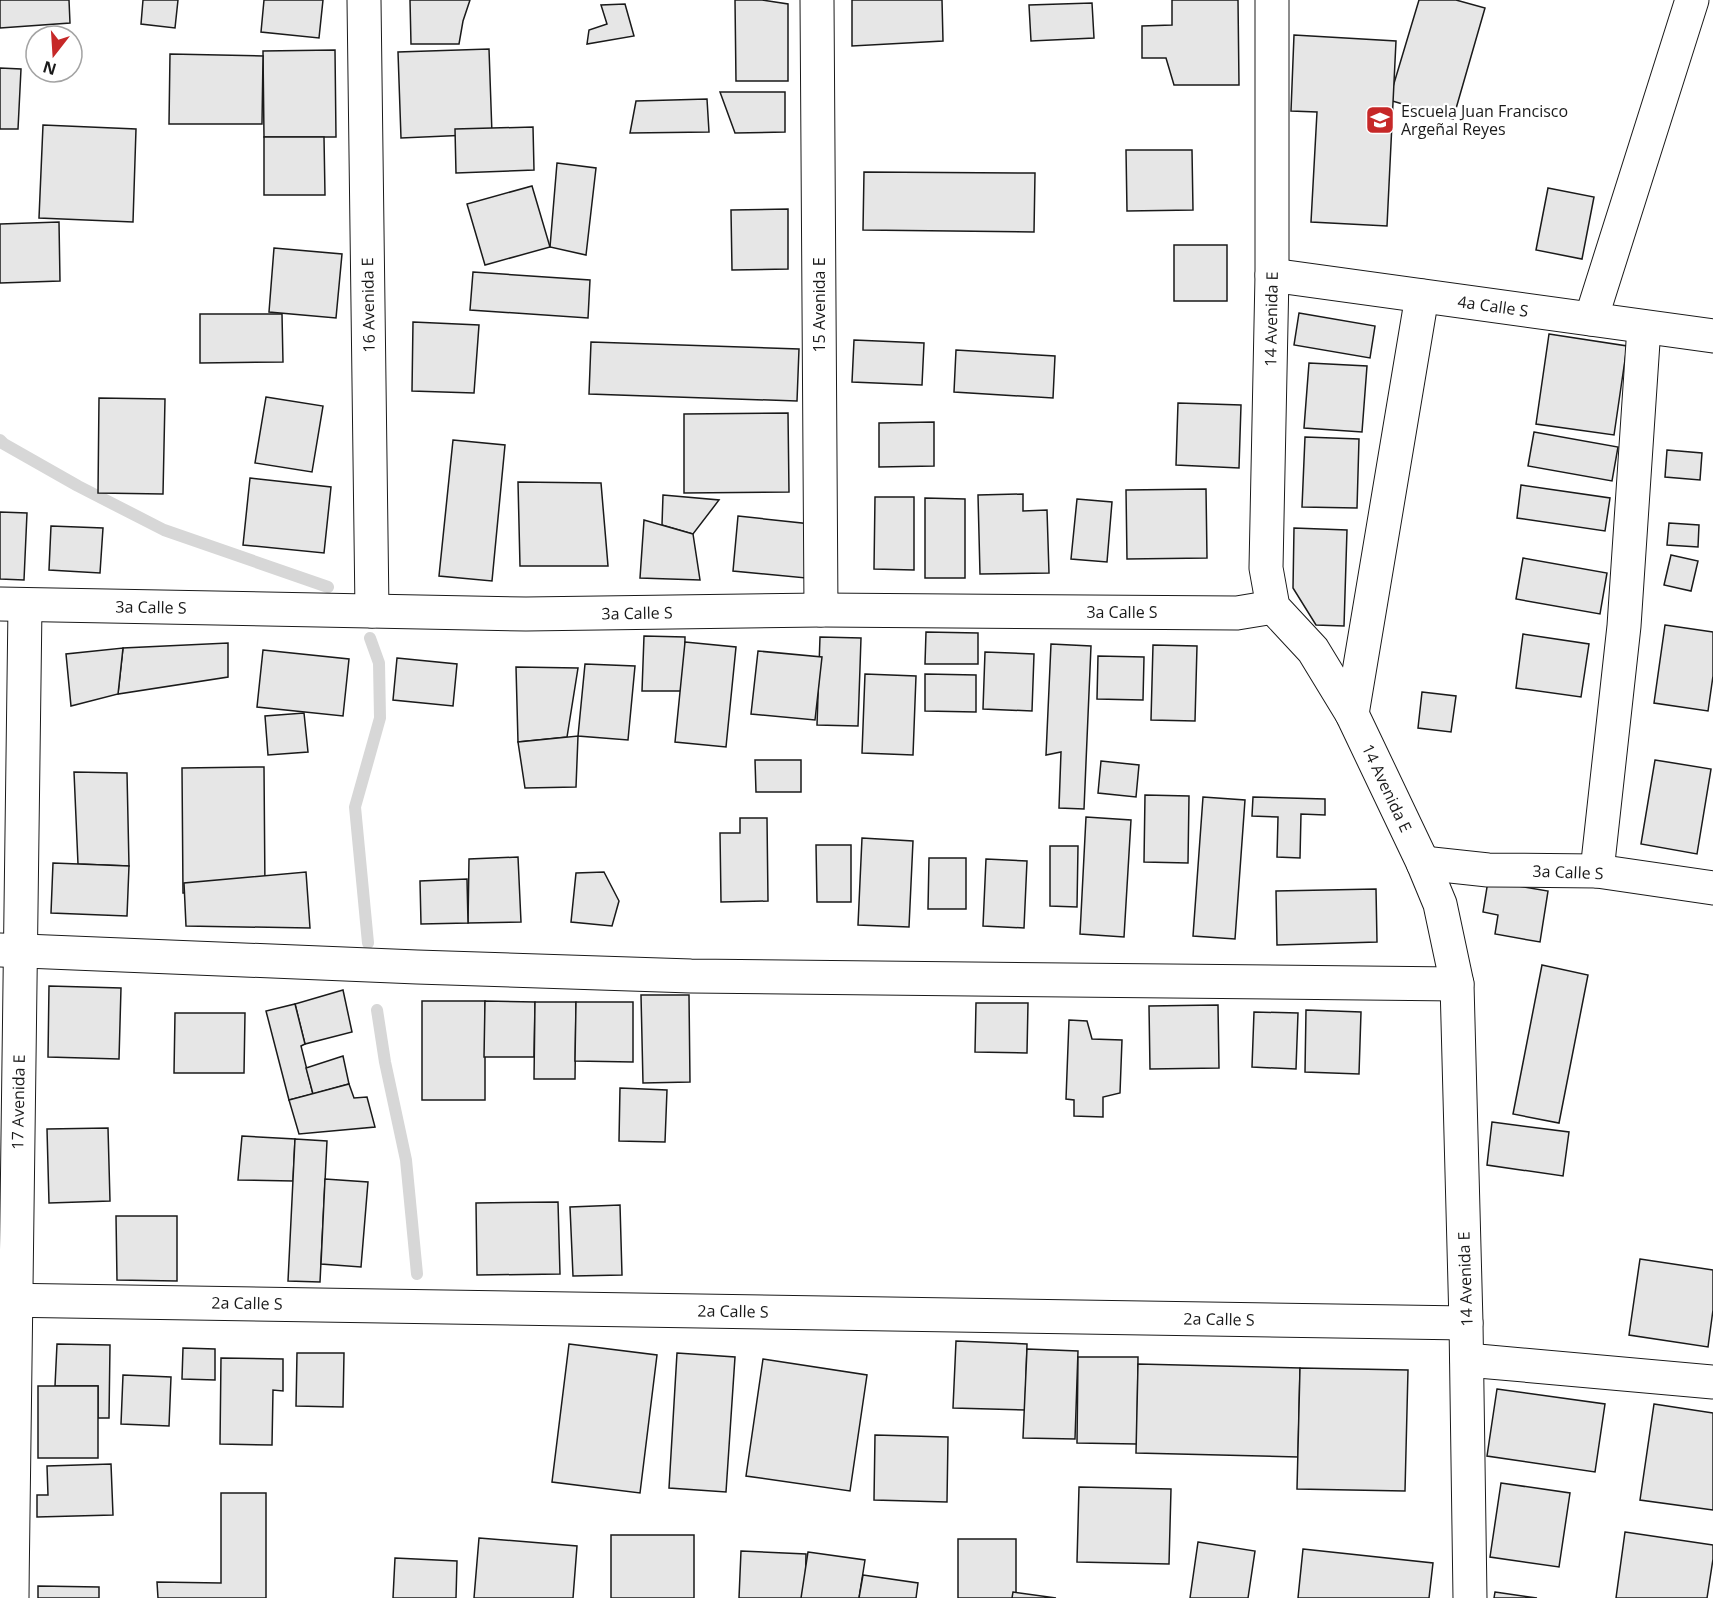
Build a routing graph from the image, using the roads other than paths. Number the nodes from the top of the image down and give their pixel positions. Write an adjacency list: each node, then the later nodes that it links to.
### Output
1 (364, 0): 13 (street, 16 Avenida E)
2 (817, 0): 12 (street, 15 Avenida E)
3 (1272, 0): 5 (street, 14 Avenida E)
4 (1692, 0): 7 (street)
5 (1272, 275): 6 (street, 4a Calle S); 11 (street, 14 Avenida E)
6 (1422, 296): 7 (street, 4a Calle S); 14 (street)
7 (1592, 319): 8 (street, 4a Calle S)
8 (1644, 327): 9 (street, 4a Calle S); 16 (street)
9 (1713, 336)
10 (12, 605): 13 (street, 3a Calle S); 18 (street, 17 Avenida E)
11 (1273, 607): 12 (street, 3a Calle S); 14 (street, 14 Avenida E)
12 (821, 610): 13 (street, 3a Calle S)
13 (372, 611)
14 (1352, 714): 15 (street, 14 Avenida E)
15 (1423, 863): 16 (street, 3a Calle S); 19 (street, 14 Avenida E)
16 (1597, 871): 17 (street, 3a Calle S)
17 (1713, 888)
18 (11, 950): 19 (street); 20 (street, 17 Avenida E)
19 (1457, 984): 21 (street, 14 Avenida E)
20 (7, 1300): 21 (street, 2a Calle S); 24 (street, 17 Avenida E)
21 (1466, 1323): 22 (street, 14 Avenida E)
22 (1467, 1360): 23 (street); 25 (street, 14 Avenida E)
23 (1713, 1382)
24 (12, 1598)
25 (1470, 1598)

